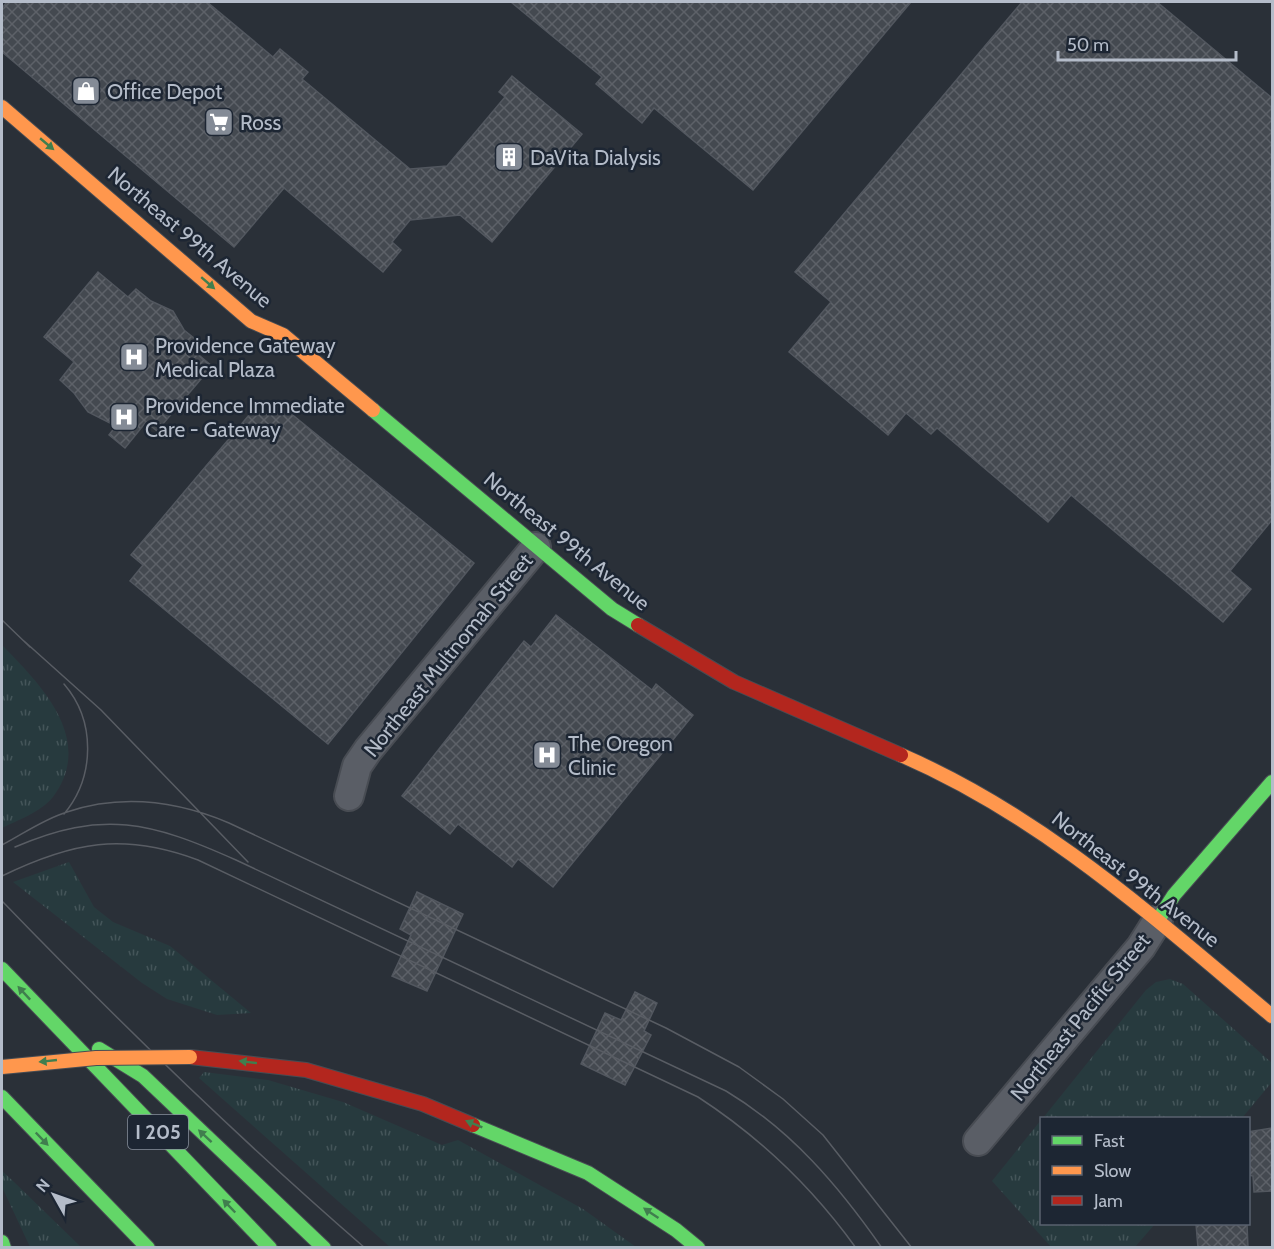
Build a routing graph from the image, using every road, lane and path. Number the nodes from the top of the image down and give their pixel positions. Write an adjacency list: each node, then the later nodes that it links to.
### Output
1 (2, 108): 2 (main road, Northeast 99th Avenue, one-way to 2)
2 (536, 547): 4 (street, Northeast Multnomah Street); 5 (main road, Northeast 99th Avenue)
3 (1272, 782): 5 (main road, Northeast Pacific Street)
4 (349, 796)
5 (1158, 920): 7 (main road, Northeast 99th Avenue); 11 (street, Northeast Pacific Street)
6 (2, 969): 8 (main road, I 205, one-way to 6)
7 (1272, 1016)
8 (46, 1017): 17 (main road, I 205, one-way to 8); 18 (main road, one-way to 8)
9 (2, 1067): 12 (main road, one-way to 9, bridge)
10 (2, 1097): 16 (main road, one-way to 16)
11 (978, 1141)
12 (528, 1146): 13 (main road); 19 (main road, one-way to 12)
13 (621, 1212)
14 (2, 1242): 15 (main road)
15 (4, 1248)
16 (148, 1248)
17 (270, 1248)
18 (324, 1248)
19 (698, 1248)

